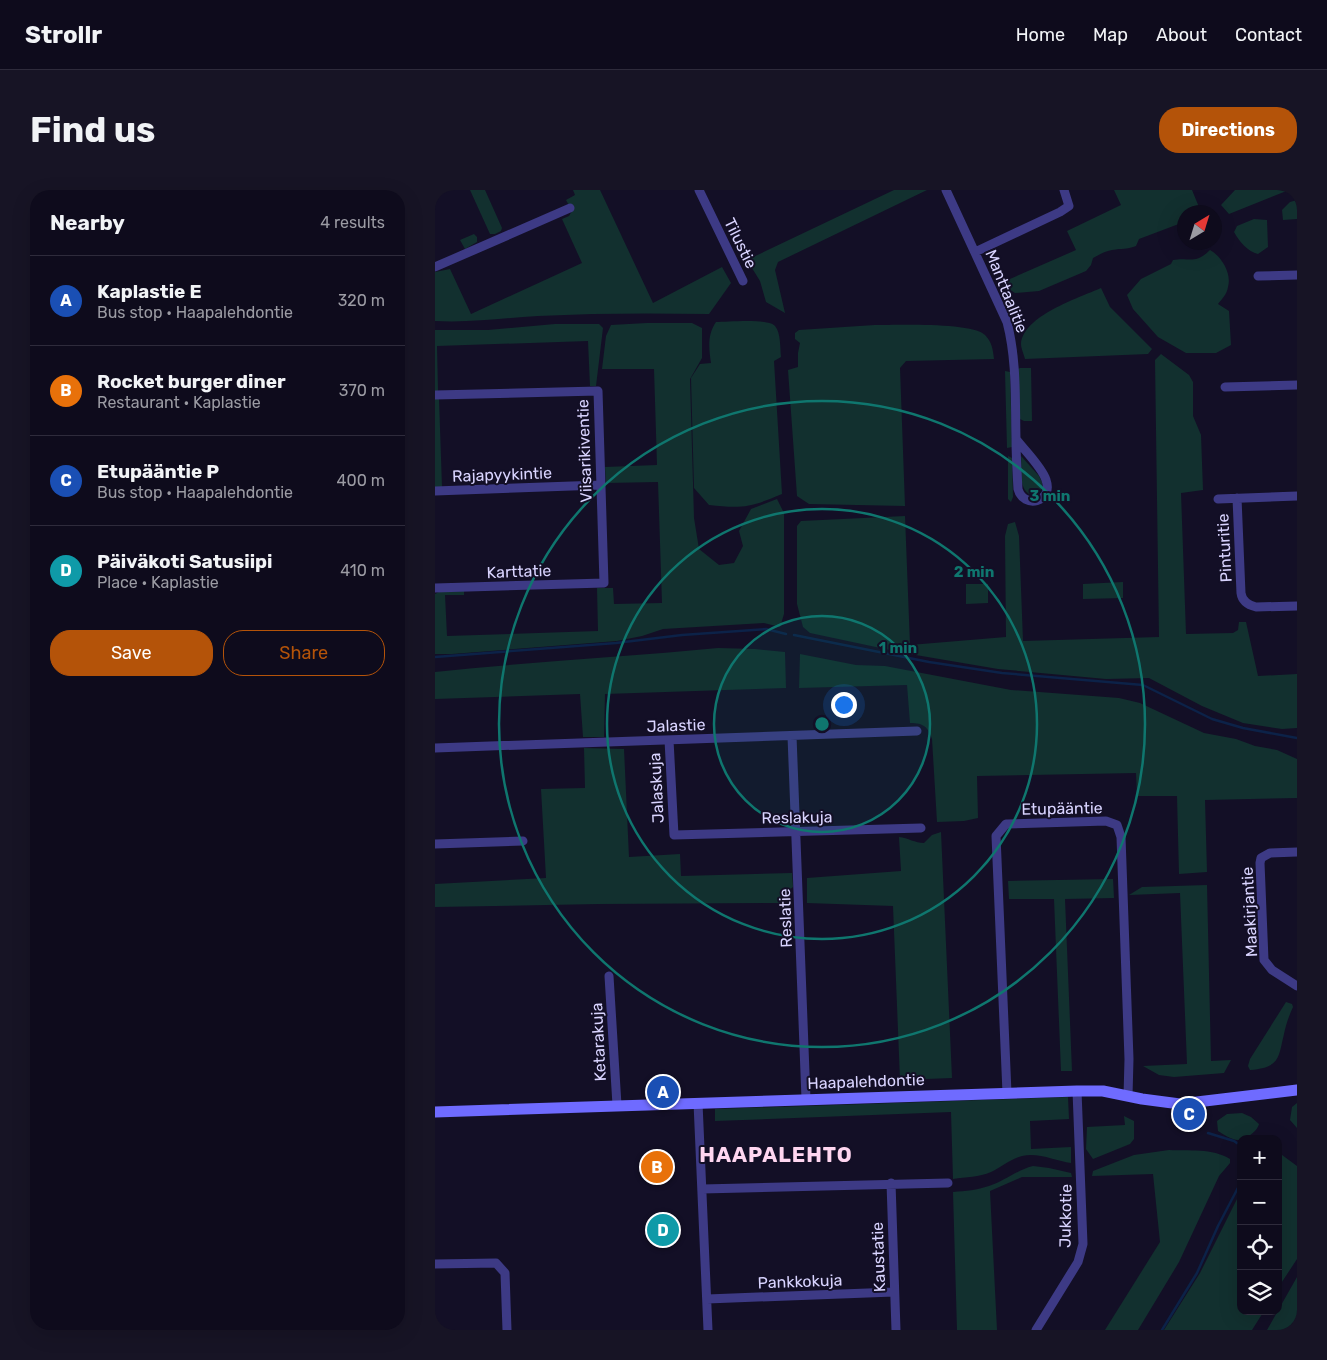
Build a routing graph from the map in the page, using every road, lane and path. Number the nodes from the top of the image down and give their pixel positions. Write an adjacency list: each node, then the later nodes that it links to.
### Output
1 (699, 190): 9 (street, Tilustie)
2 (946, 190): 5 (street, Manttaalitie)
3 (1064, 190): 5 (street)
4 (570, 208): 6 (street)
5 (975, 252): 13 (street, Manttaalitie)
6 (435, 267)
7 (1297, 274): 8 (street)
8 (1258, 276)
9 (743, 281)
10 (1297, 385): 11 (street)
11 (1225, 387)
12 (435, 395): 14 (street, Viisarikiventie)
13 (1016, 439): 13 (street, Manttaalitie)
14 (600, 485): 15 (street, Rajapyykintie); 19 (street, Viisarikiventie)
15 (435, 491)
16 (1297, 496): 17 (street)
17 (1237, 498): 18 (street); 21 (street, Pinturitie)
18 (1218, 499)
19 (604, 583): 20 (street, Karttatie)
20 (435, 588)
21 (1297, 606)
22 (917, 731): 23 (street, Jalastie)
23 (792, 736): 24 (street, Jalastie); 27 (street, Reslatie)
24 (669, 740): 25 (street, Jalastie); 28 (street, Jalaskuja)
25 (435, 748)
26 (921, 828): 27 (street, Reslakuja)
27 (797, 832): 28 (street, Reslakuja); 38 (street, Reslatie)
28 (674, 835)
29 (523, 841): 30 (street)
30 (435, 844)
31 (1297, 852): 33 (street, Maakirjantie)
32 (609, 976): 40 (street, Ketarakuja)
33 (1297, 986)
34 (1297, 1090): 37 (street, Haapalehdontie)
35 (1077, 1091): 36 (street, Haapalehdontie); 37 (street, Haapalehdontie); 51 (street, Jukkotie)
36 (1007, 1093): 37 (street, Etupääntie); 38 (street, Haapalehdontie)
37 (1127, 1096)
38 (806, 1099): 39 (street, Haapalehdontie)
39 (698, 1103): 40 (street, Haapalehdontie); 44 (street)
40 (617, 1105): 41 (street, Haapalehdontie)
41 (435, 1112)
42 (891, 1183): 43 (street); 44 (street); 46 (street, Kaustatie)
43 (947, 1183)
44 (702, 1189): 47 (street)
45 (435, 1264): 48 (street)
46 (894, 1292): 47 (street, Pankkokuja); 50 (street, Kaustatie)
47 (707, 1299): 49 (street)
48 (507, 1330)
49 (708, 1330)
50 (896, 1330)
51 (1036, 1330)

